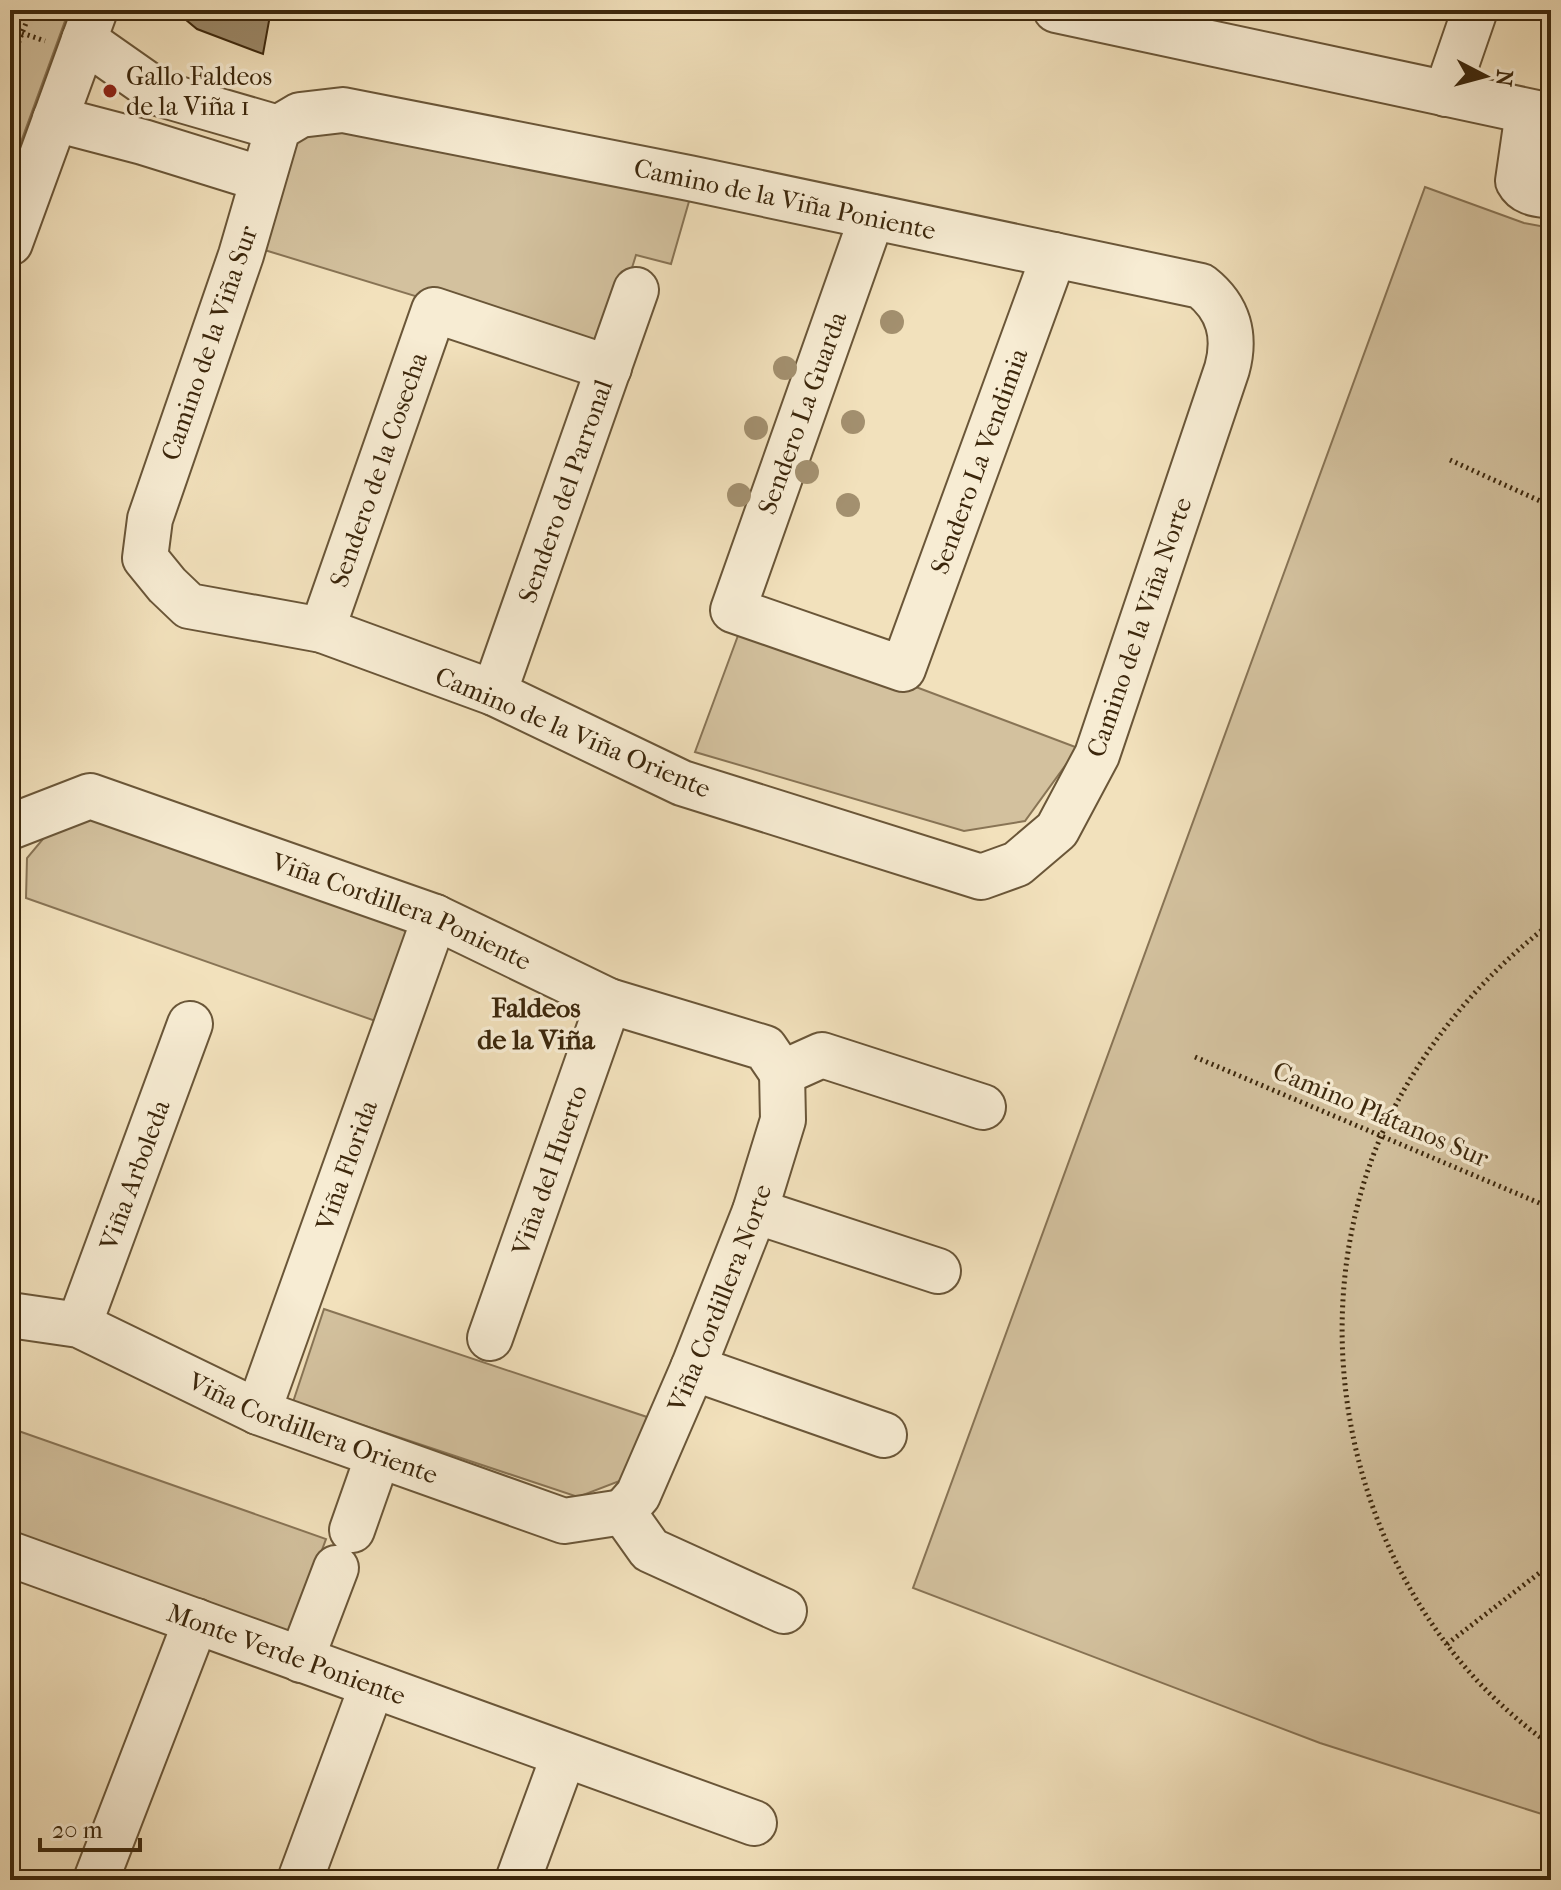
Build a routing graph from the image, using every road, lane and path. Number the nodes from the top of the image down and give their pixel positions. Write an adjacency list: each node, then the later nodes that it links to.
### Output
1 (31, 10): 5 (path)
2 (1056, 10): 7 (street)
3 (1475, 10): 7 (street)
4 (90, 25): 6 (street); 9 (street)
5 (10, 65)
6 (147, 84): 10 (street); 11 (street)
7 (1446, 94): 8 (street)
8 (1540, 114): 13 (street)
9 (55, 119): 11 (street); 15 (street)
10 (278, 128): 12 (street, Camino de la Viña Sur); 14 (street, Camino de la Viña Poniente)
11 (125, 137): 12 (street)
12 (262, 179): 22 (street, Camino de la Viña Sur)
13 (1551, 196)
14 (872, 217): 16 (street, Camino de la Viña Poniente); 24 (street, Sendero La Guarda)
15 (10, 243)
16 (1054, 255): 19 (street, Camino de la Viña Poniente); 24 (street, Sendero La Vendimia)
17 (636, 290): 18 (street, Sendero del Parronal)
18 (609, 368): 23 (street, Sendero de la Cosecha); 25 (street, Sendero del Parronal)
19 (1227, 369): 27 (street, Camino de la Viña Norte)
20 (1450, 460): 21 (path)
21 (1551, 506)
22 (145, 558): 23 (street, Camino de la Viña Oriente)
23 (322, 630): 25 (street, Camino de la Viña Oriente)
24 (903, 669)
25 (494, 693): 27 (street, Camino de la Viña Oriente)
26 (10, 827): 28 (street, Viña Cordillera Poniente)
27 (1017, 864)
28 (435, 917): 30 (street, Viña Cordillera Poniente); 43 (street, Viña Florida)
29 (1551, 923): 35 (path)
30 (609, 1001): 33 (street, Viña Cordillera Poniente); 41 (street, Viña del Huerto)
31 (190, 1024): 40 (street, Viña Arboleda)
32 (1195, 1057): 35 (path, Camino Plátanos Sur)
33 (782, 1073): 34 (street); 37 (street, Viña Cordillera Norte)
34 (983, 1107)
35 (1382, 1136): 36 (path, Camino Plátanos Sur); 51 (path)
36 (1551, 1208)
37 (755, 1211): 38 (street); 42 (street, Viña Cordillera Norte)
38 (938, 1271)
39 (10, 1315): 40 (street, Viña Cordillera Oriente)
40 (79, 1325): 43 (street, Viña Cordillera Oriente)
41 (490, 1338)
42 (693, 1368): 44 (street); 46 (street, Viña Cordillera Norte)
43 (258, 1412): 45 (street, Viña Cordillera Oriente)
44 (884, 1435)
45 (378, 1456): 46 (street, Viña Cordillera Oriente); 52 (street)
46 (623, 1512): 49 (street)
47 (10, 1554): 50 (street, Monte Verde Poniente)
48 (1551, 1564): 51 (path)
49 (784, 1611)
50 (196, 1621): 52 (street, Monte Verde Poniente); 57 (street)
51 (1447, 1644): 54 (path)
52 (301, 1660): 53 (street, Monte Verde Poniente)
53 (372, 1686): 55 (street, Monte Verde Poniente); 58 (street)
54 (1551, 1745)
55 (564, 1755): 56 (street, Monte Verde Poniente); 59 (street)
56 (754, 1823)
57 (96, 1880)
58 (300, 1880)
59 (518, 1880)

